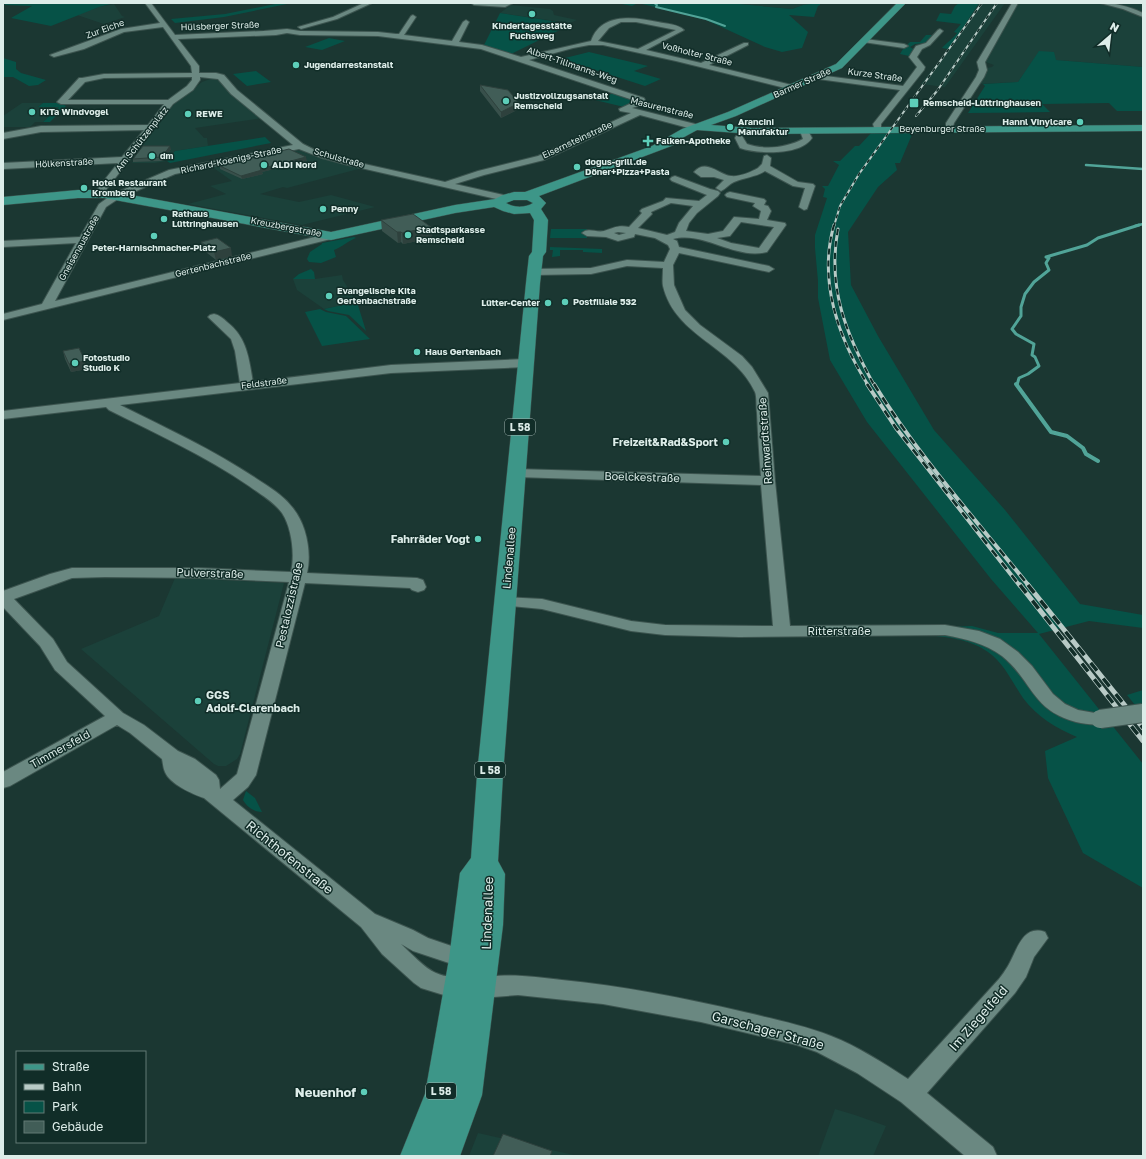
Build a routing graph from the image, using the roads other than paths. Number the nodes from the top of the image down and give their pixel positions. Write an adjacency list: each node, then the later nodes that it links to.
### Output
1 (148, 3): 2 (street); 12 (street)
2 (160, 3)
3 (369, 3): 13 (street, Hülsberger Straße)
4 (474, 3): 5 (street)
5 (510, 3)
6 (902, 3): 17 (main road, Barmer Straße)
7 (1015, 3): 34 (street)
8 (1103, 3): 9 (street)
9 (1143, 14)
10 (413, 17): 15 (street)
11 (466, 22): 18 (street)
12 (164, 24): 16 (street); 23 (street, Zur Eiche)
13 (287, 30): 15 (street, Albert-Tillmanns-Weg); 16 (street, Hülsberger Straße)
14 (940, 31): 29 (street)
15 (398, 36): 18 (street, Albert-Tillmanns-Weg)
16 (174, 37): 26 (street)
17 (865, 41): 21 (street); 27 (main road, Barmer Straße)
18 (454, 43): 24 (street, Albert-Tillmanns-Weg)
19 (595, 43): 22 (street, Voßholter Straße); 22 (street); 24 (street, Voßholter Straße)
20 (746, 44): 25 (street)
21 (904, 46)
22 (641, 50): 25 (street, Voßholter Straße)
23 (54, 54)
24 (523, 59): 32 (street, Albert-Tillmanns-Weg)
25 (703, 65): 28 (street, Voßholter Straße)
26 (197, 75): 30 (street, Schulstraße); 31 (street, Am Schützenplatz); 43 (street, Schulstraße)
27 (818, 77): 28 (main road, Barmer Straße); 29 (street, Kurze Straße)
28 (793, 88): 36 (main road, Barmer Straße)
29 (906, 89): 38 (street)
30 (61, 102): 31 (street, Am Schützenplatz)
31 (170, 102): 35 (street, Am Schützenplatz)
32 (623, 109): 33 (street, Masurenstraße)
33 (638, 113): 36 (street, Masurenstraße); 52 (street, Eisernsteinstraße)
34 (951, 124): 37 (main road, Beyenburger Straße); 38 (main road, Beyenburger Straße)
35 (150, 127): 42 (street); 46 (street, Am Schützenplatz)
36 (700, 127): 40 (main road); 41 (main road); 44 (main road, Barmer Straße)
37 (1143, 128)
38 (878, 129): 39 (main road, Beyenburger Straße)
39 (804, 131): 41 (main road, Beyenburger Straße); 45 (street)
40 (724, 132): 41 (main road); 44 (main road)
41 (740, 135): 45 (street)
42 (3, 136)
43 (300, 146): 52 (street, Schulstraße); 55 (street, Richard-Koenigs-Straße)
44 (660, 147): 57 (main road, Barmer Straße)
45 (764, 149): 48 (street)
46 (126, 160): 47 (street, Hölkenstraße); 54 (street, Am Schützenplatz)
47 (3, 166)
48 (765, 167): 51 (street); 60 (street)
49 (714, 174): 51 (street)
50 (675, 179): 53 (street)
51 (731, 179): 53 (street)
52 (446, 185): 58 (street, Schulstraße)
53 (717, 192): 59 (street); 62 (street)
54 (99, 193): 55 (main road, Kreuzbergstraße); 56 (main road, Kreuzbergstraße)
55 (117, 196): 66 (main road, Kreuzbergstraße); 69 (street, Gneisenaustraße)
56 (3, 201)
57 (532, 201): 58 (main road); 61 (main road); 72 (main road, Lindenallee / L 58)
58 (503, 203): 61 (main road); 66 (main road, Gertenbachstraße)
59 (703, 204): 63 (street); 65 (street)
60 (804, 207)
61 (518, 210): 72 (main road, Lindenallee / L 58)
62 (762, 218)
63 (632, 231): 64 (street); 68 (street)
64 (587, 233)
65 (680, 234): 67 (street); 68 (street)
66 (331, 236): 75 (street, Gertenbachstraße)
67 (707, 237): 67 (street)
68 (666, 238): 71 (street)
69 (84, 240): 70 (street); 75 (street, Gneisenaustraße)
70 (3, 244)
71 (675, 249): 73 (street, Reinwardtstraße); 74 (street)
72 (535, 264): 73 (street); 78 (main road, Lindenallee / L 58)
73 (668, 265): 83 (street, Reinwardtstraße)
74 (769, 269)
75 (47, 306): 76 (street, Gertenbachstraße)
76 (3, 317)
77 (214, 317): 79 (street)
78 (526, 363): 79 (street, Feldstraße); 82 (main road, Lindenallee / L 58)
79 (247, 385): 80 (street, Feldstraße)
80 (109, 402): 81 (street, Feldstraße); 84 (street, Pestalozzistraße)
81 (3, 415)
82 (517, 473): 83 (street, Boelckestraße); 87 (main road, Lindenallee / L 58)
83 (768, 481): 88 (street, Reinwardtstraße)
84 (297, 577): 85 (street, Pulverstraße); 86 (street, Pulverstraße); 92 (street, Pestalozzistraße)
85 (418, 587)
86 (3, 597): 90 (street, Richthofenstraße)
87 (505, 602): 88 (street, Ritterstraße); 95 (main road, Lindenallee / L 58)
88 (782, 631): 89 (street, Ritterstraße, bridge)
89 (1143, 713)
90 (117, 717): 91 (street, Timmersfeld); 92 (street, Richthofenstraße)
91 (3, 781)
92 (215, 796): 93 (street, Richthofenstraße)
93 (369, 921): 95 (street, Richthofenstraße); 95 (street, Richthofenstraße)
94 (1037, 938): 96 (street, Im Ziegelfeld)
95 (472, 975): 96 (street, Garschager Straße); 97 (main road, L 58); 98 (main road, L 58)
96 (910, 1094): 99 (street, Garschager Straße)
97 (417, 1156)
98 (443, 1156)
99 (984, 1156)

